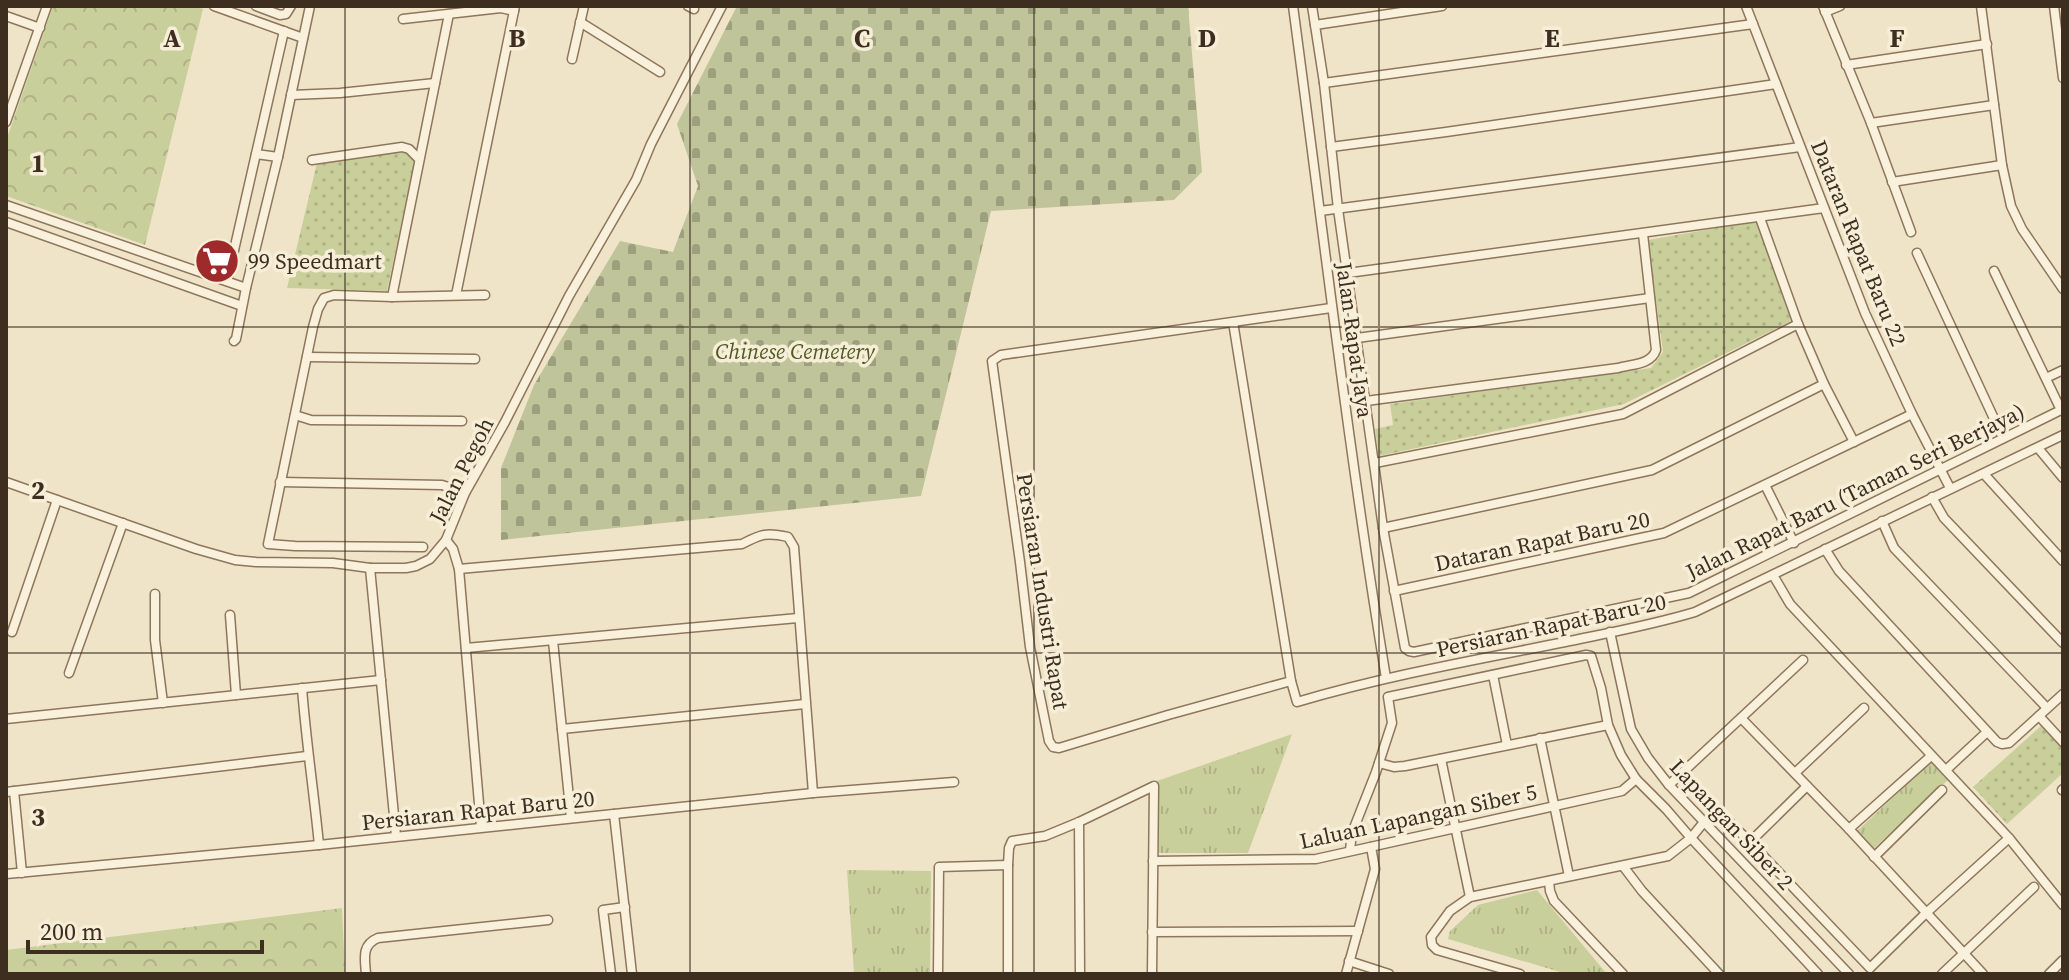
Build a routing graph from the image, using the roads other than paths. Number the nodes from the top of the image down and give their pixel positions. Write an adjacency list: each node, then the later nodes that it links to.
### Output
1 (47, 6): 23 (street)
2 (214, 6): 24 (street)
3 (256, 6): 4 (street)
4 (291, 6)
5 (310, 6): 25 (street)
6 (584, 6): 20 (street)
7 (722, 6): 96 (street, Jalan Pegoh)
8 (1293, 6): 51 (street, Jalan Rapat Jaya)
9 (1312, 6): 22 (street, Jalan Rapat Baru (Taman Seri Berjaya))
10 (1442, 6): 22 (street)
11 (1746, 6): 21 (street, Dataran Rapat Baru 22)
12 (1840, 6): 16 (street)
13 (1981, 6): 26 (street)
14 (2054, 6): 30 (street)
15 (515, 8): 17 (street); 64 (street)
16 (1824, 9): 28 (street)
17 (449, 14): 19 (street); 31 (street)
18 (6, 16): 23 (street)
19 (403, 19)
20 (580, 22): 27 (street); 29 (street)
21 (1753, 24): 32 (street); 33 (street, Dataran Rapat Baru 22)
22 (1315, 25): 32 (street, Jalan Rapat Baru (Taman Seri Berjaya))
23 (40, 28): 35 (street)
24 (284, 31): 25 (street); 42 (street)
25 (303, 38): 36 (street)
26 (1987, 44): 28 (street); 37 (street)
27 (572, 59)
28 (1846, 65): 39 (street)
29 (660, 72)
30 (2063, 78)
31 (435, 83): 36 (street); 44 (street)
32 (1324, 83): 40 (street, Jalan Rapat Baru (Taman Seri Berjaya))
33 (1776, 84): 40 (street); 41 (street, Dataran Rapat Baru 22)
34 (6, 91): 35 (street)
35 (16, 94): 38 (street)
36 (291, 95): 43 (street)
37 (1994, 105): 39 (street); 46 (street)
38 (6, 122)
39 (1871, 123): 47 (street)
40 (1331, 147): 50 (street, Jalan Rapat Baru (Taman Seri Berjaya))
41 (1800, 147): 49 (street, Dataran Rapat Baru 22); 50 (street)
42 (256, 154): 43 (street); 61 (street)
43 (278, 157): 62 (street)
44 (419, 159): 45 (street); 66 (street)
45 (312, 160)
46 (2002, 165): 47 (street); 63 (street)
47 (1892, 182): 54 (street)
48 (6, 205): 57 (street)
49 (1824, 208): 52 (street); 81 (street, Dataran Rapat Baru 22)
50 (1338, 209): 51 (street); 60 (street, Jalan Rapat Baru (Taman Seri Berjaya))
51 (1320, 211): 69 (street, Jalan Rapat Jaya)
52 (1760, 218): 55 (street); 71 (street)
53 (6, 222): 59 (street)
54 (1911, 232)
55 (1643, 234): 60 (street); 67 (street)
56 (1917, 253): 85 (street)
57 (153, 255): 59 (street); 61 (street)
58 (1994, 271): 77 (street)
59 (146, 272): 68 (street)
60 (1348, 273): 72 (street, Jalan Rapat Baru (Taman Seri Berjaya))
61 (227, 281): 62 (street)
62 (246, 288): 68 (street)
63 (2063, 289)
64 (456, 295): 65 (street); 66 (street)
65 (485, 295)
66 (392, 297): 74 (street)
67 (1650, 298): 72 (street); 79 (street)
68 (242, 306): 73 (street)
69 (1331, 308): 70 (street, Persiaran Industri Rapat); 122 (street, Jalan Rapat Jaya)
70 (1233, 322): 124 (street); 124 (street, Persiaran Industri Rapat)
71 (1798, 324): 78 (street); 88 (street)
72 (1357, 338): 79 (street, Jalan Rapat Baru (Taman Seri Berjaya))
73 (234, 341)
74 (307, 357): 75 (street); 82 (street)
75 (475, 359)
76 (2063, 370): 77 (street)
77 (2046, 378): 80 (street)
78 (1824, 384): 86 (street); 101 (street)
79 (1366, 401): 88 (street, Jalan Rapat Baru (Taman Seri Berjaya))
80 (2062, 410): 85 (street, Jalan Rapat Baru (Taman Seri Berjaya))
81 (1912, 414): 86 (street, Dataran Rapat Baru 20); 89 (street, Dataran Rapat Baru 22)
82 (295, 415): 83 (street); 93 (street)
83 (462, 421)
84 (2063, 435): 87 (street, Persiaran Rapat Baru 20)
85 (2003, 438): 89 (street, Jalan Rapat Baru (Taman Seri Berjaya))
86 (1854, 442): 94 (street, Dataran Rapat Baru 20)
87 (2038, 448): 90 (street, Persiaran Rapat Baru 20); 91 (street)
88 (1375, 463): 101 (street, Jalan Rapat Baru (Taman Seri Berjaya))
89 (1940, 470): 95 (street, Dataran Rapat Baru 22); 103 (street, Jalan Rapat Baru (Taman Seri Berjaya))
90 (1984, 474): 95 (street, Persiaran Rapat Baru 20); 106 (street)
91 (2063, 478)
92 (6, 482): 98 (street, Jalan Pegoh)
93 (280, 482): 96 (street); 104 (street)
94 (1765, 485): 103 (street); 110 (street, Dataran Rapat Baru 20)
95 (1950, 488): 97 (street, Persiaran Rapat Baru 20)
96 (465, 493): 102 (street, Jalan Pegoh)
97 (1932, 497): 99 (street, Persiaran Rapat Baru 20); 117 (street)
98 (57, 500): 100 (street, Jalan Pegoh); 114 (street)
99 (1882, 521): 105 (street, Persiaran Rapat Baru 20); 131 (street)
100 (123, 523): 107 (street, Jalan Pegoh); 120 (street)
101 (1383, 528): 110 (street, Jalan Rapat Baru (Taman Seri Berjaya))
102 (446, 540): 107 (street, Jalan Pegoh); 108 (street)
103 (1794, 543): 110 (street, Jalan Rapat Baru (Taman Seri Berjaya))
104 (423, 547)
105 (1825, 549): 109 (street, Persiaran Rapat Baru 20); 137 (street)
106 (2063, 561)
107 (370, 568): 123 (street)
108 (459, 569): 113 (street); 118 (street)
109 (1773, 575): 115 (street, Persiaran Rapat Baru 20); 142 (street)
110 (1394, 591)
111 (155, 594): 128 (street)
112 (230, 615): 127 (street)
113 (798, 618): 116 (street); 129 (street)
114 (12, 632)
115 (1610, 632): 122 (street, Persiaran Rapat Baru 20); 150 (street, Lapangan Siber 2)
116 (553, 641): 118 (street); 136 (street)
117 (2063, 643)
118 (466, 648): 160 (street)
119 (1803, 660): 133 (street)
120 (69, 673)
121 (1493, 675): 135 (street); 140 (street); 144 (street)
122 (1386, 678): 124 (street, Persiaran Rapat Baru 20)
123 (381, 680): 125 (street); 163 (street)
124 (1291, 681)
125 (302, 688): 127 (street); 141 (street)
126 (2063, 694): 131 (street)
127 (236, 695): 128 (street)
128 (163, 703): 134 (street)
129 (805, 704): 136 (street); 154 (street)
130 (1864, 708): 146 (street)
131 (2047, 708): 132 (street)
132 (2039, 716): 137 (street); 139 (street)
133 (1741, 718): 146 (street); 147 (street)
134 (6, 719)
135 (1608, 725): 138 (street); 148 (street)
136 (562, 729): 157 (street)
137 (1987, 732): 145 (street)
138 (1540, 738): 140 (street); 155 (street)
139 (2063, 742)
140 (1507, 745): 143 (street)
141 (307, 756): 153 (street); 167 (street)
142 (1931, 756): 145 (street); 162 (street)
143 (1441, 759): 144 (street); 161 (street)
144 (1379, 763): 169 (street)
145 (1946, 770): 165 (street)
146 (1795, 773): 151 (street)
147 (1681, 775): 150 (street); 166 (street)
148 (1636, 779): 155 (street, Laluan Lapangan Siber 5); 164 (street)
149 (954, 782): 154 (street, Persiaran Rapat Baru 20)
150 (1669, 785): 159 (street, Lapangan Siber 2)
151 (1807, 786): 162 (street); 166 (street)
152 (1942, 790): 170 (street)
153 (10, 791): 174 (street)
154 (813, 793): 156 (street, Persiaran Rapat Baru 20)
155 (1554, 806): 161 (street, Laluan Lapangan Siber 5); 176 (street)
156 (614, 814): 157 (street, Persiaran Rapat Baru 20); 181 (street)
157 (571, 818): 160 (street, Persiaran Rapat Baru 20)
158 (1079, 822): 171 (street); 172 (street); 196 (street)
159 (1704, 822): 164 (street); 184 (street, Lapangan Siber 2)
160 (481, 827): 163 (street, Persiaran Rapat Baru 20)
161 (1456, 828): 168 (street, Laluan Lapangan Siber 5); 179 (street)
162 (1849, 829): 170 (street)
163 (396, 836): 167 (street, Persiaran Rapat Baru 20)
164 (1691, 838): 173 (street); 187 (street)
165 (2009, 838): 180 (street); 182 (street)
166 (1750, 842): 182 (street)
167 (319, 845): 174 (street, Persiaran Rapat Baru 20)
168 (1371, 847): 169 (street, Laluan Lapangan Siber 5); 185 (street)
169 (1350, 850): 171 (street, Laluan Lapangan Siber 5)
170 (1874, 857): 182 (street)
171 (1153, 861): 186 (street)
172 (1008, 865): 194 (street); 195 (street)
173 (1623, 866): 176 (street); 202 (street)
174 (22, 873): 175 (street, Persiaran Rapat Baru 20)
175 (6, 874)
176 (1569, 876): 177 (street)
177 (1549, 881): 179 (street); 201 (street)
178 (2034, 887): 188 (street)
179 (1470, 897): 200 (street)
180 (2063, 905)
181 (625, 907): 192 (street); 193 (street)
182 (1925, 914): 188 (street)
183 (548, 920): 191 (street)
184 (1801, 926): 187 (street); 204 (street, Lapangan Siber 2)
185 (1358, 931): 186 (street); 190 (street)
186 (1152, 932): 197 (street)
187 (1785, 940): 203 (street)
188 (1964, 953): 205 (street); 206 (street)
189 (2063, 960): 207 (street)
190 (1349, 961): 198 (street); 199 (street)
191 (366, 974)
192 (611, 974)
193 (632, 974)
194 (938, 974)
195 (1008, 974)
196 (1080, 974)
197 (1152, 974)
198 (1346, 974)
199 (1389, 974)
200 (1520, 974)
201 (1623, 974)
202 (1719, 974)
203 (1818, 974)
204 (1849, 974)
205 (1942, 974)
206 (1983, 974)
207 (2049, 974)

